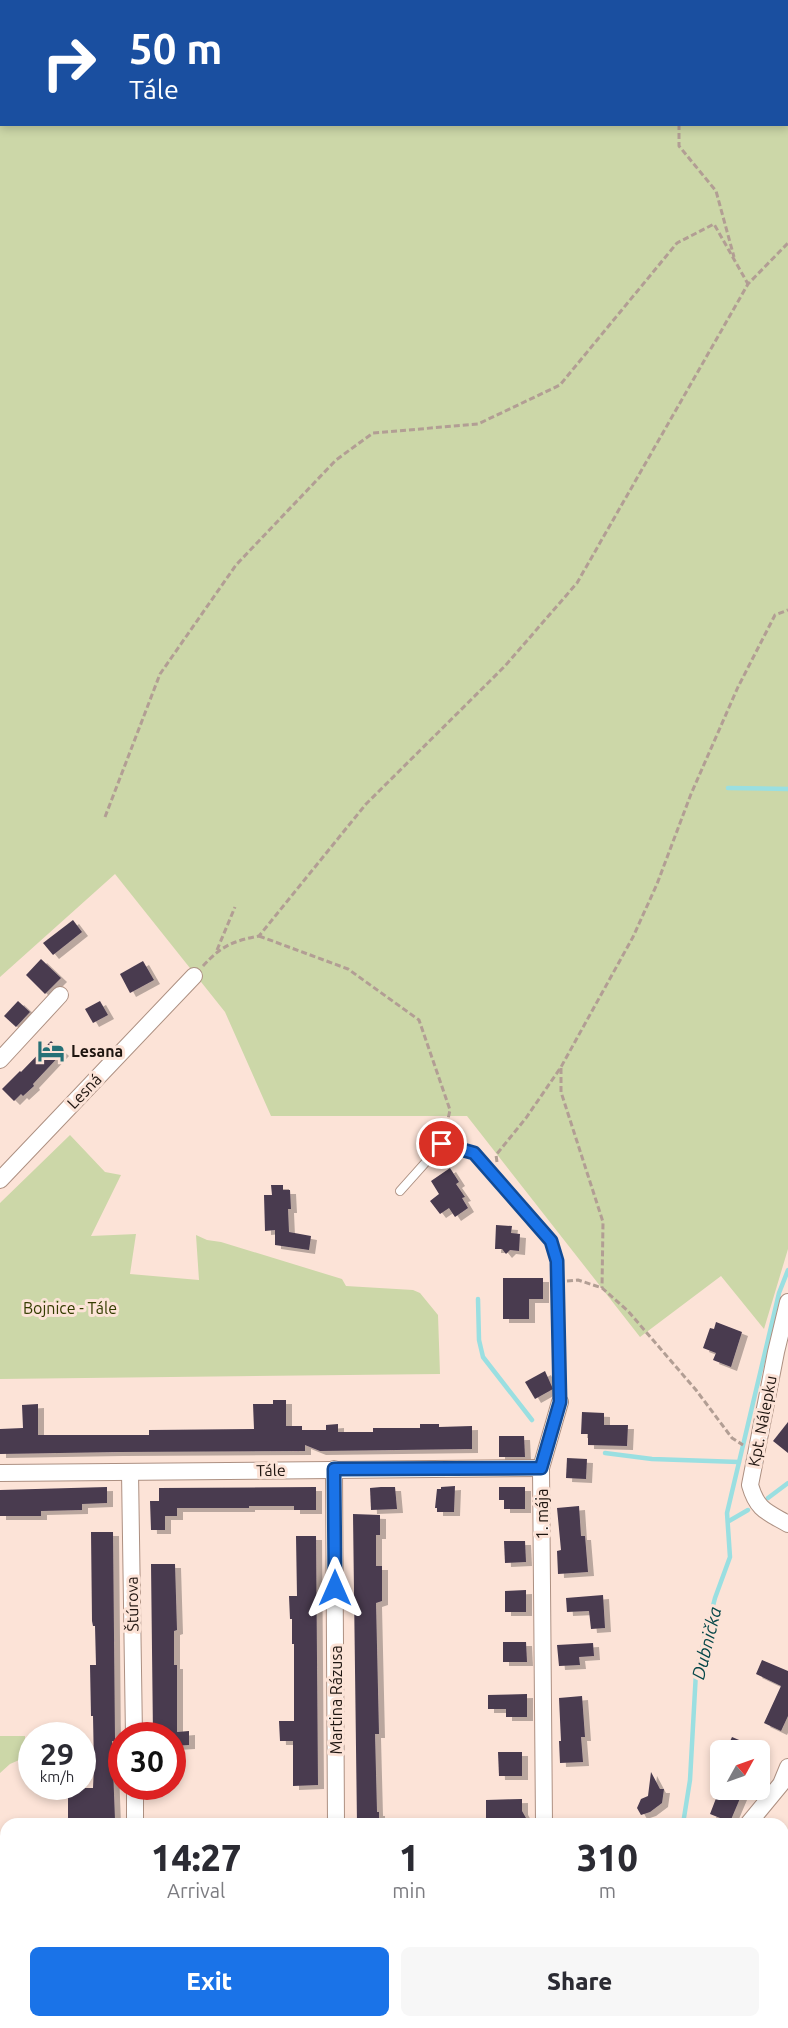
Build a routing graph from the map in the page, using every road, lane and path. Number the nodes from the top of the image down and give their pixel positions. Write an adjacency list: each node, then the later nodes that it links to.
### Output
1 (679, 126): 3 (path)
2 (788, 243): 4 (path)
3 (736, 261): 4 (path); 6 (path)
4 (748, 284): 8 (path)
5 (788, 610): 12 (path)
6 (105, 817)
7 (235, 907): 8 (path)
8 (259, 936): 13 (path)
9 (194, 976): 14 (street, Lesná)
10 (60, 995): 11 (street)
11 (0, 1060)
12 (561, 1067): 15 (path); 18 (path)
13 (442, 1144): 15 (lane, 1. mája); 16 (lane)
14 (0, 1180)
15 (498, 1181): 17 (lane, 1. mája)
16 (400, 1191)
17 (558, 1283): 18 (path); 20 (lane, 1. mája)
18 (602, 1288): 21 (path)
19 (788, 1302): 26 (street, Kpt. Nálepku)
20 (560, 1402): 22 (street, 1. mája)
21 (738, 1443)
22 (541, 1468): 23 (street, Tále); 32 (street, 1. mája)
23 (334, 1469): 24 (street, Tále); 31 (street, Martina Rázusa)
24 (130, 1472): 25 (street, Tále); 27 (street, Štúrova)
25 (0, 1473)
26 (788, 1524)
27 (134, 1722)
28 (788, 1767): 33 (street)
29 (135, 1800): 30 (street)
30 (135, 1818)
31 (336, 1818)
32 (544, 1818)
33 (753, 1818)

